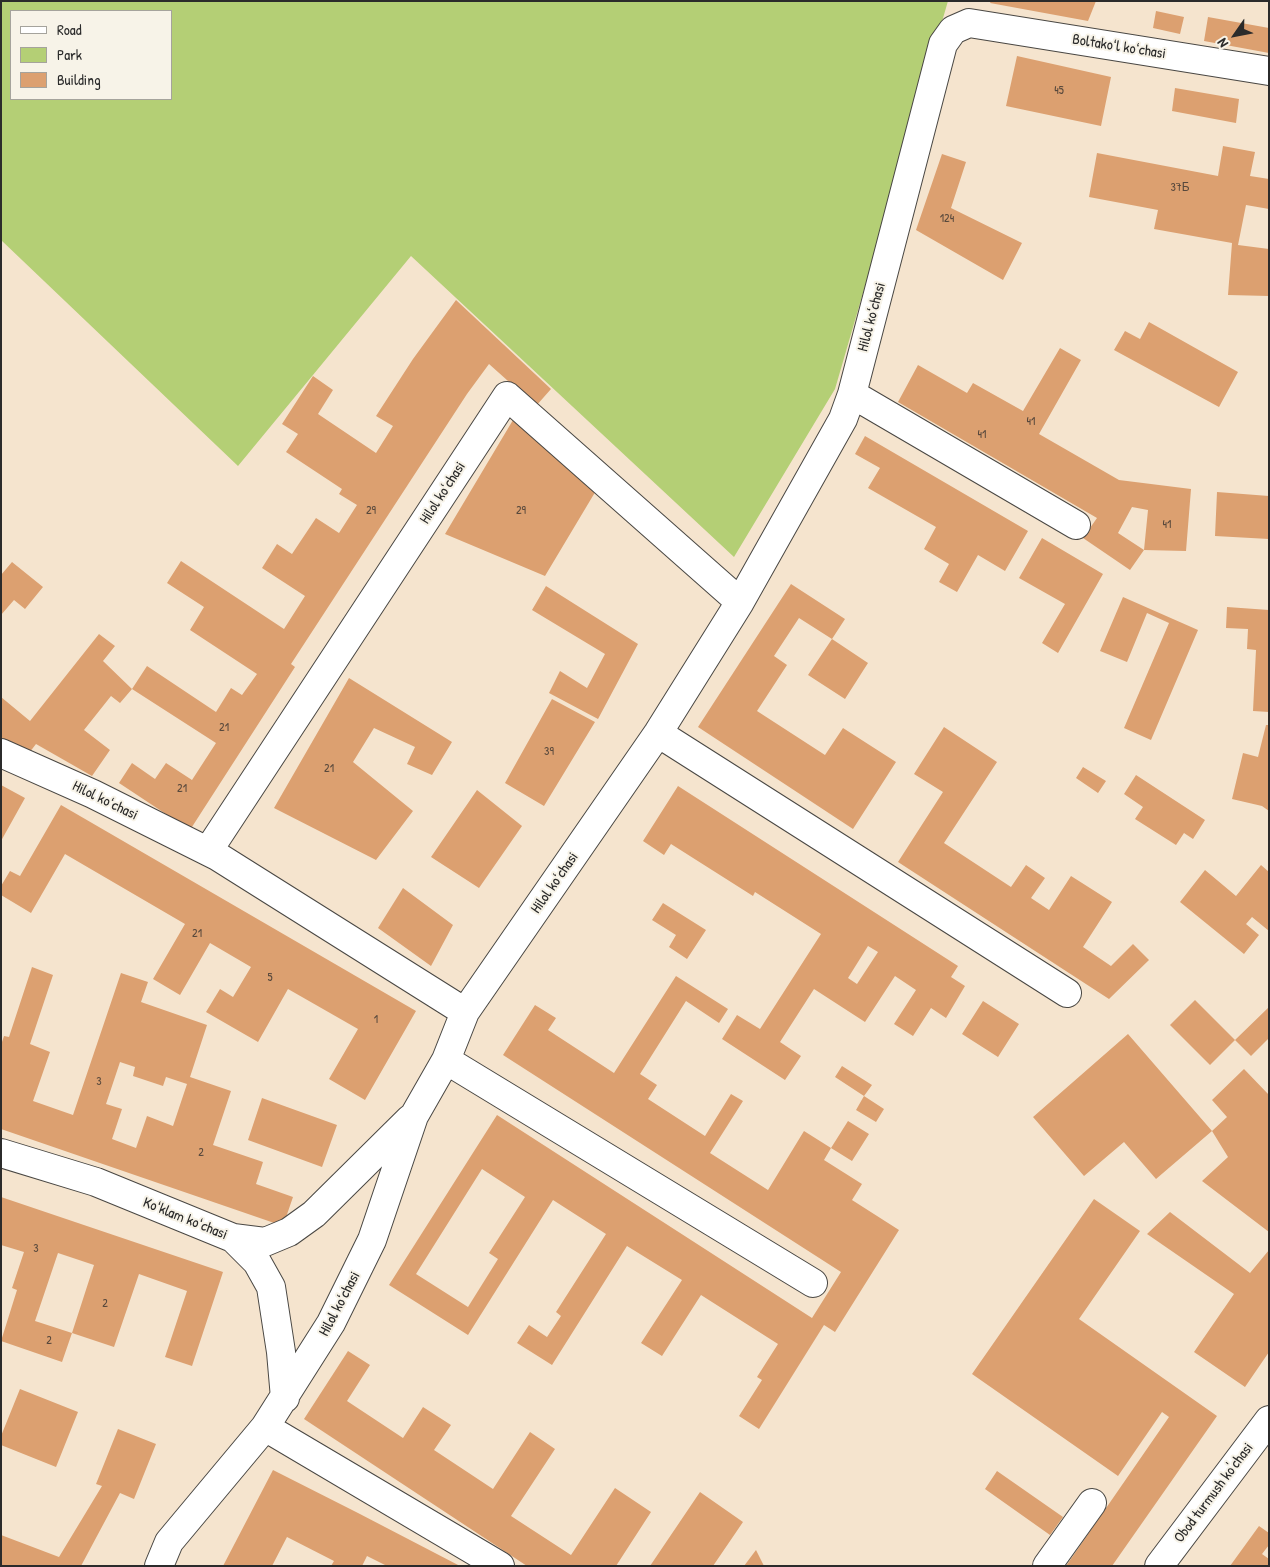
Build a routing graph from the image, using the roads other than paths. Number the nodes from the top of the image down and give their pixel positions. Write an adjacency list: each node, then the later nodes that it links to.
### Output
1 (969, 23): 2 (street, Boltakoʻl koʻchasi); 3 (street, Hilol koʻchasi)
2 (1269, 71)
3 (852, 394): 4 (street); 5 (street, Hilol koʻchasi)
4 (1076, 525)
5 (740, 602): 6 (street, Hilol koʻchasi); 8 (street, Hilol koʻchasi)
6 (658, 734): 9 (street); 10 (street, Hilol koʻchasi)
7 (1, 754): 8 (street, Hilol koʻchasi)
8 (208, 851): 10 (street, Hilol koʻchasi)
9 (1067, 992)
10 (465, 1012): 11 (street, Hilol koʻchasi)
11 (446, 1060): 12 (street, Hilol koʻchasi); 15 (street)
12 (414, 1116): 14 (street); 16 (street, Hilol koʻchasi)
13 (1, 1153): 14 (street, Koʻklam koʻchasi)
14 (233, 1238): 16 (street, Koʻklam koʻchasi)
15 (813, 1283)
16 (285, 1398): 18 (street, Hilol koʻchasi)
17 (1269, 1420): 23 (street, Obod turmush ko'chasi)
18 (265, 1427): 20 (street, Hilol koʻchasi); 21 (street)
19 (1092, 1503): 22 (street)
20 (159, 1566)
21 (500, 1566)
22 (1047, 1566)
23 (1159, 1566)

